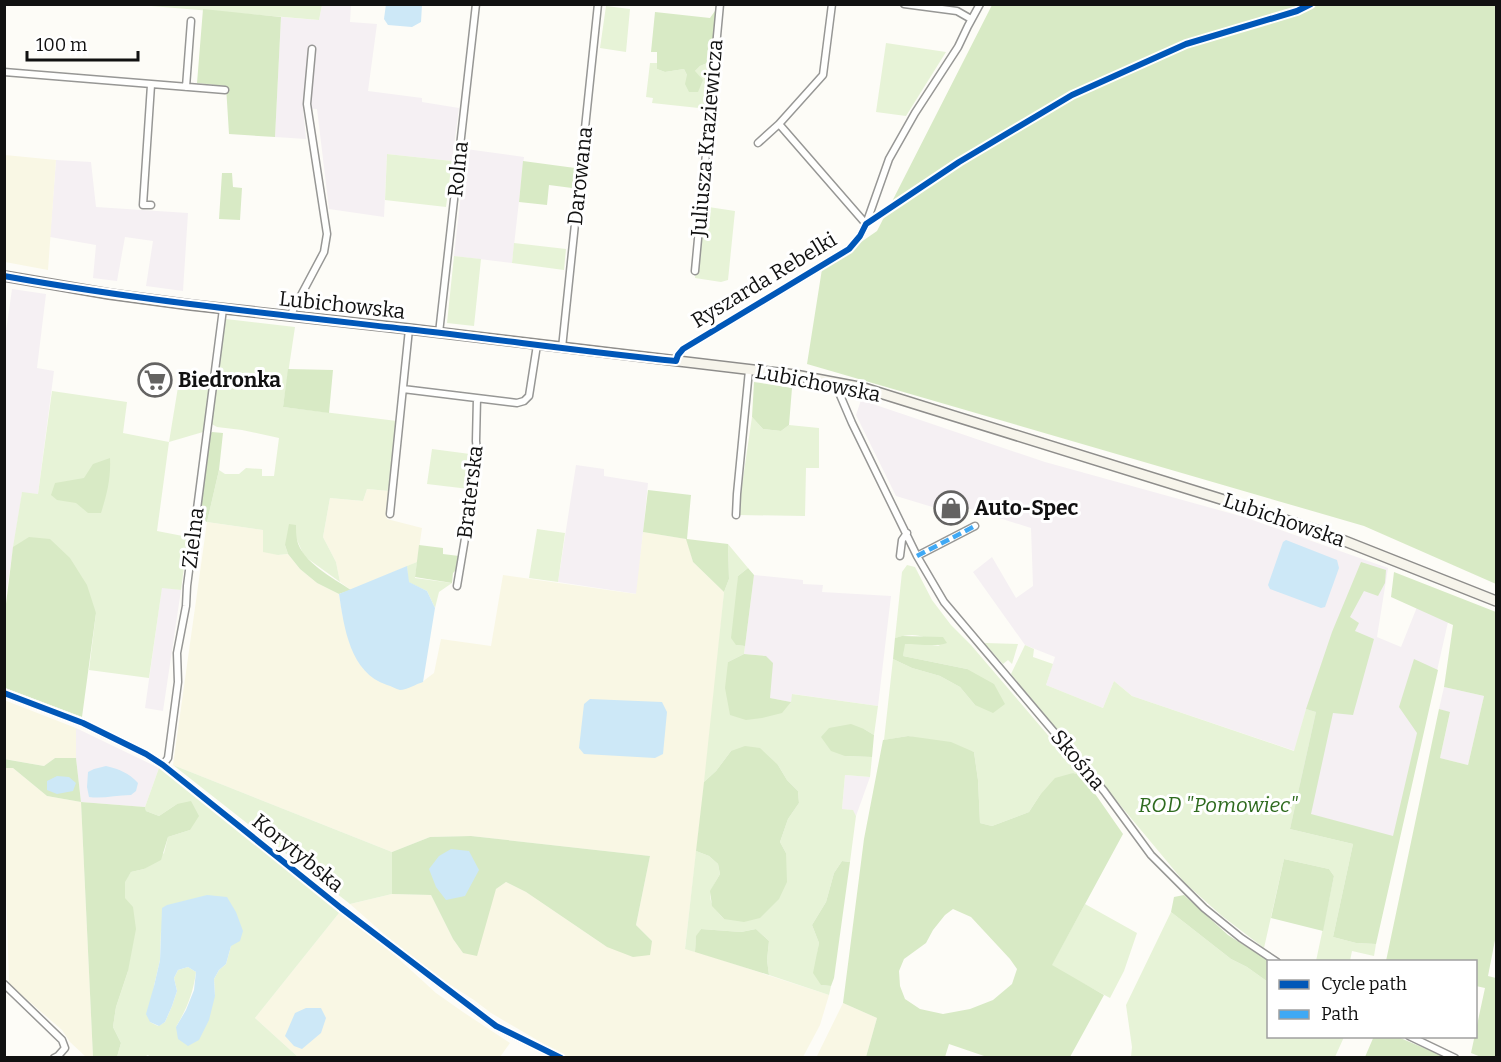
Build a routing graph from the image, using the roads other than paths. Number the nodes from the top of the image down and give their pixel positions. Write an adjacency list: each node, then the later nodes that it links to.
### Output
1 (476, 4): 23 (street, Rolna)
2 (598, 4): 25 (street, Darowana)
3 (720, 4): 18 (street, Juliusza Kraziewicza)
4 (832, 4): 14 (street)
5 (904, 4): 7 (street)
6 (980, 4): 7 (street, Ryszarda Rebelki)
7 (971, 19): 17 (street, Ryszarda Rebelki)
8 (191, 21): 12 (street)
9 (312, 49): 21 (street)
10 (4, 72): 11 (street)
11 (152, 85): 12 (street); 16 (street)
12 (186, 87): 13 (street)
13 (225, 90)
14 (779, 124): 15 (street); 17 (street)
15 (758, 143)
16 (151, 205)
17 (866, 224): 26 (street, Ryszarda Rebelki)
18 (695, 271)
19 (4, 276): 20 (street, Lubichowska)
20 (223, 309): 21 (street, Lubichowska); 40 (street, Zielna)
21 (290, 316): 22 (street, Lubichowska)
22 (409, 329): 23 (street, Lubichowska); 29 (street)
23 (439, 333): 24 (street, Lubichowska)
24 (537, 345): 25 (street, Lubichowska); 30 (street)
25 (562, 348): 26 (street, Lubichowska)
26 (676, 361): 27 (street, Lubichowska)
27 (749, 370): 28 (street, Lubichowska); 32 (street)
28 (841, 383): 34 (street, Skośna); 38 (street, Lubichowska)
29 (403, 389): 30 (street); 31 (street)
30 (477, 398): 37 (street, Braterska)
31 (390, 514)
32 (736, 515)
33 (975, 526): 36 (street)
34 (907, 533): 35 (street); 36 (street, Skośna)
35 (900, 556)
36 (917, 556): 41 (street, Skośna)
37 (457, 586)
38 (1497, 601)
39 (4, 693): 40 (street, Korytybska)
40 (163, 765): 45 (street, Korytybska)
41 (1274, 960)
42 (4, 984): 44 (street)
43 (1413, 1038): 46 (street)
44 (54, 1058)
45 (561, 1058)
46 (1455, 1058)

